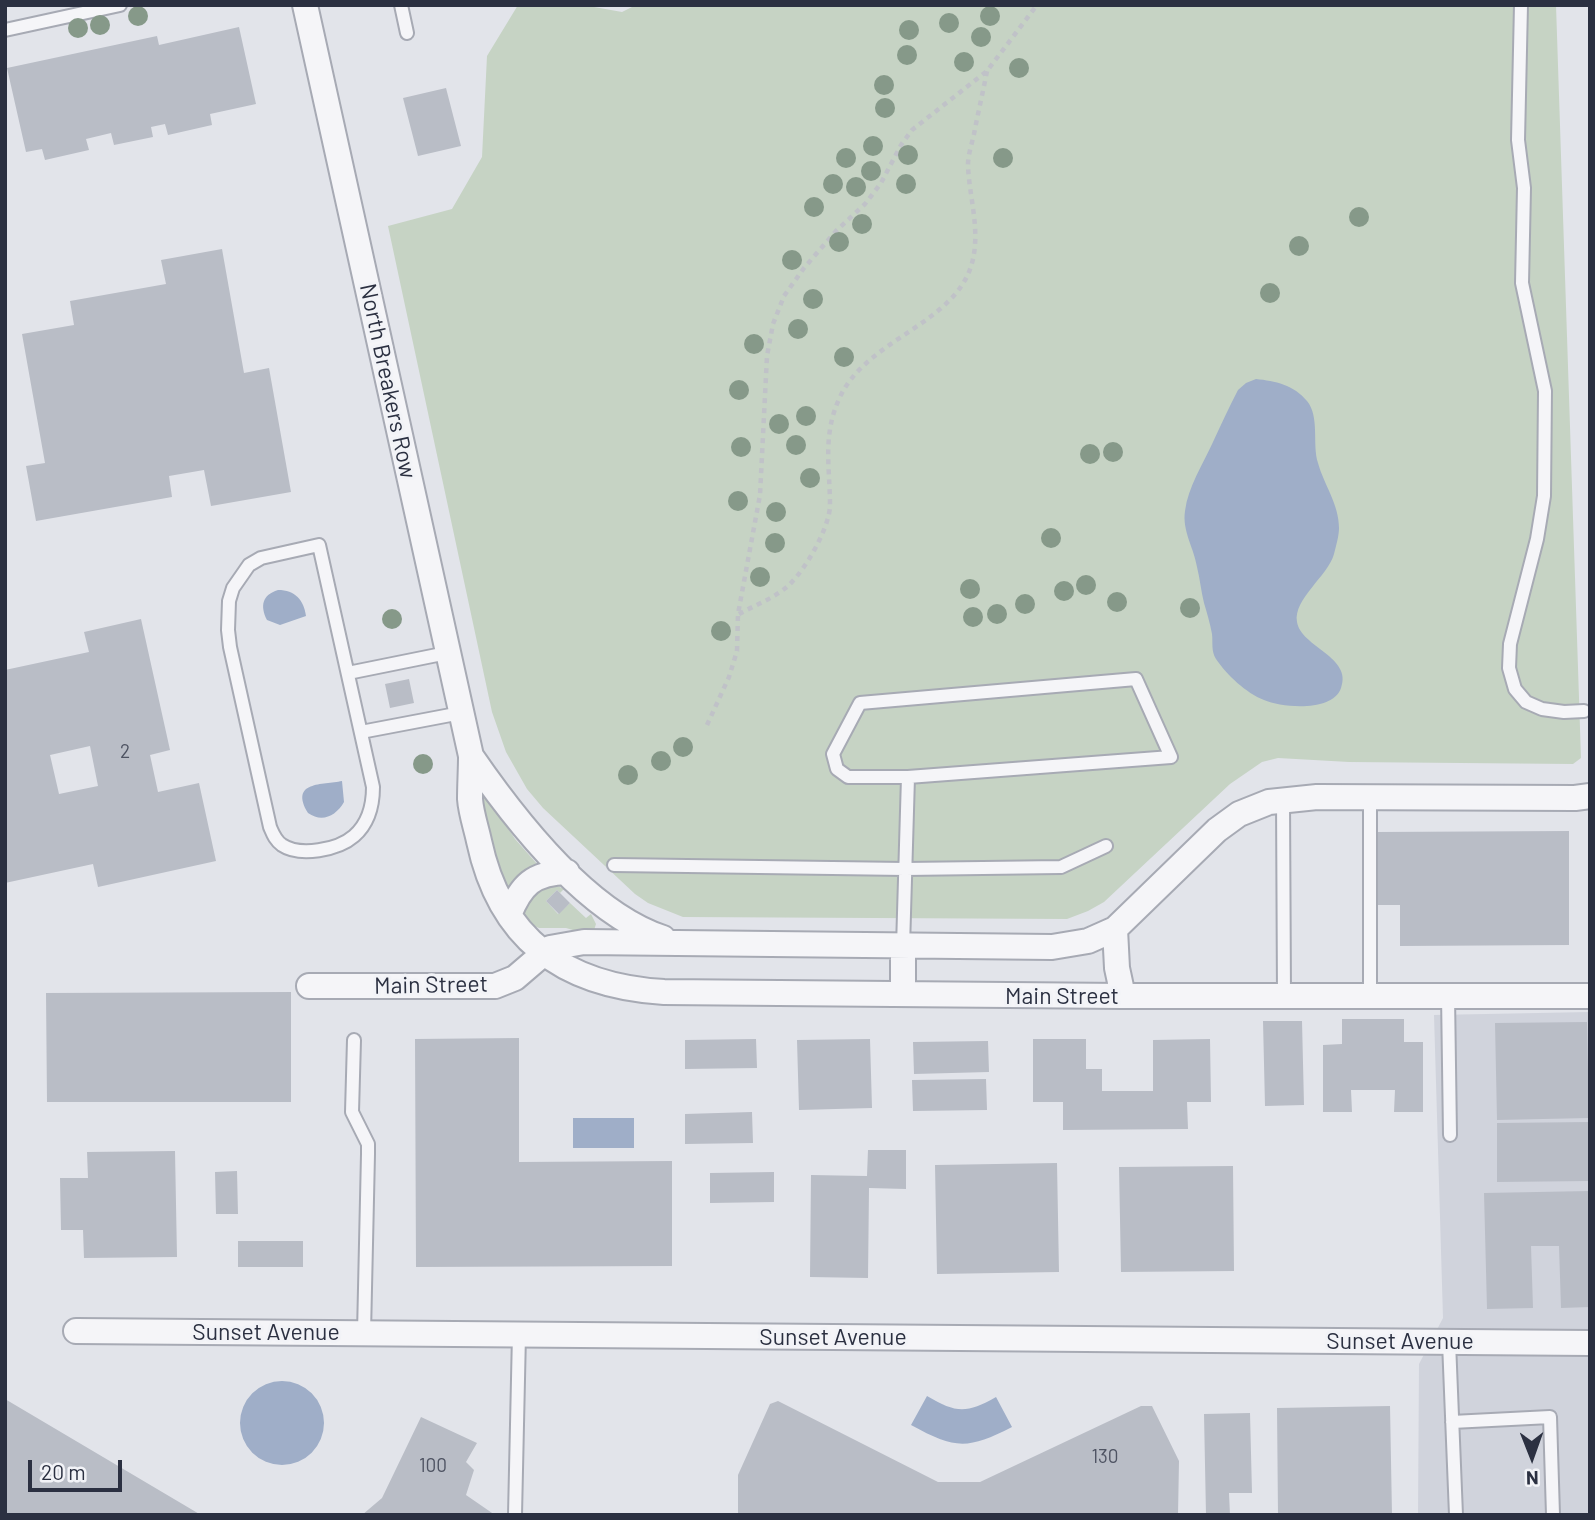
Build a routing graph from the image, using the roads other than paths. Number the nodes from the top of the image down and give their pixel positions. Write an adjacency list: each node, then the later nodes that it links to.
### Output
1 (120, 5): 5 (lane)
2 (305, 5): 7 (street, North Breakers Row)
3 (401, 5): 6 (lane)
4 (1521, 5): 9 (lane)
5 (5, 30)
6 (407, 33)
7 (447, 653): 8 (lane); 10 (street, North Breakers Row)
8 (348, 673): 11 (lane); 11 (lane)
9 (1584, 711)
10 (461, 713): 11 (lane); 12 (street, North Breakers Row)
11 (361, 732)
12 (471, 756): 20 (street, North Breakers Row); 21 (street, North Breakers Row)
13 (908, 777): 13 (lane); 19 (lane)
14 (1590, 796): 15 (street)
15 (1370, 797): 16 (street); 28 (lane)
16 (1283, 799): 22 (street); 31 (lane)
17 (1106, 846): 19 (lane)
18 (614, 864): 19 (lane)
19 (905, 869): 24 (lane)
20 (568, 872): 21 (street); 23 (street, North Breakers Row)
21 (509, 915): 25 (street, North Breakers Row)
22 (1115, 929): 24 (street, Main Street); 30 (street)
23 (677, 943): 24 (street, Main Street); 25 (street, Main Street)
24 (903, 947): 27 (street)
25 (542, 953): 26 (street, Main Street); 27 (street, Main Street)
26 (309, 986)
27 (903, 994): 30 (street, Main Street)
28 (1370, 994): 29 (street, Main Street); 31 (street, Main Street)
29 (1448, 995): 32 (street, Main Street); 34 (lane)
30 (1123, 996): 31 (street, Main Street)
31 (1284, 996)
32 (1590, 996)
33 (354, 1040): 36 (lane)
34 (1450, 1135)
35 (76, 1331): 36 (street, Sunset Avenue)
36 (364, 1333): 37 (street, Sunset Avenue)
37 (519, 1334): 38 (street, Sunset Avenue); 41 (lane)
38 (1449, 1342): 39 (street, Sunset Avenue); 40 (lane)
39 (1590, 1343)
40 (1452, 1422): 42 (lane); 43 (lane)
41 (515, 1515)
42 (1456, 1515)
43 (1553, 1515)

